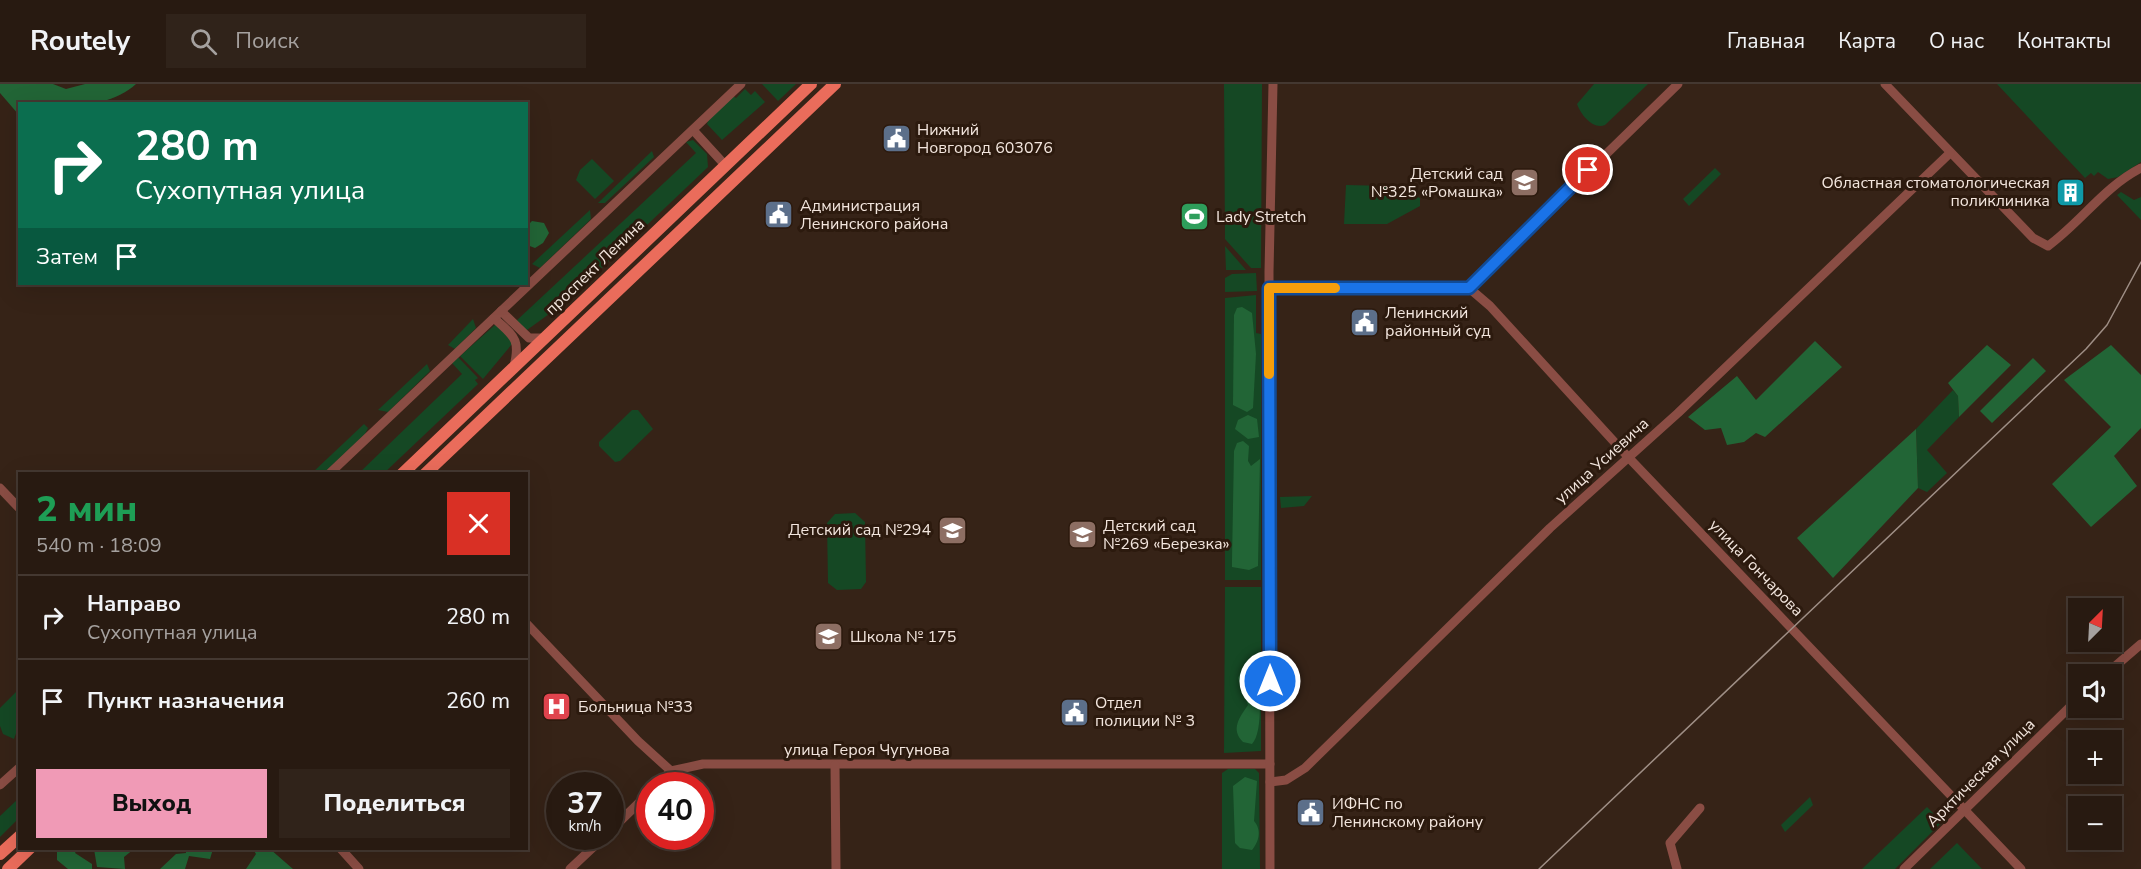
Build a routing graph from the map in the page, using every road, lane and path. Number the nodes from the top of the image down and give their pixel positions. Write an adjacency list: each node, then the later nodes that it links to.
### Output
1 (741, 84): 7 (street)
2 (811, 84): 9 (main road, проспект Ленина)
3 (835, 84): 19 (main road, проспект Ленина)
4 (1273, 84): 11 (street)
5 (1678, 84): 12 (street)
6 (1885, 84): 8 (street)
7 (693, 130): 9 (street); 13 (street)
8 (1950, 153): 10 (street); 16 (street, улица Усиевича)
9 (725, 165): 14 (main road, проспект Ленина)
10 (2141, 168)
11 (1269, 288): 12 (street); 26 (street)
12 (1469, 288): 16 (street, улица Гончарова)
13 (498, 314): 14 (street); 15 (street); 17 (street)
14 (544, 338): 15 (main road, проспект Ленина)
15 (514, 366): 18 (main road, проспект Ленина)
16 (1629, 458): 30 (street, улица Усиевича); 34 (street, улица Гончарова)
17 (331, 472)
18 (404, 472)
19 (427, 472)
20 (0, 488): 21 (street)
21 (18, 507)
22 (528, 625): 29 (street)
23 (2141, 644): 24 (street)
24 (2118, 664)
25 (2068, 709): 34 (street, Арктическая улица)
26 (1270, 764): 27 (street, улица Героя Чугунова); 30 (street)
27 (835, 765): 29 (street, улица Героя Чугунова); 44 (street)
28 (18, 769): 31 (street)
29 (671, 771)
30 (1270, 782): 45 (street)
31 (0, 785)
32 (636, 806): 35 (street)
33 (1700, 808): 46 (street)
34 (1965, 810): 47 (street, Арктическая улица); 48 (street, улица Гончарова)
35 (624, 817)
36 (18, 838): 40 (main road)
37 (28, 850): 41 (main road)
38 (342, 850): 42 (street)
39 (590, 850): 43 (street)
40 (0, 854)
41 (8, 869)
42 (359, 869)
43 (570, 869)
44 (836, 869)
45 (1270, 869)
46 (1677, 869)
47 (1904, 869)
48 (2021, 869)

